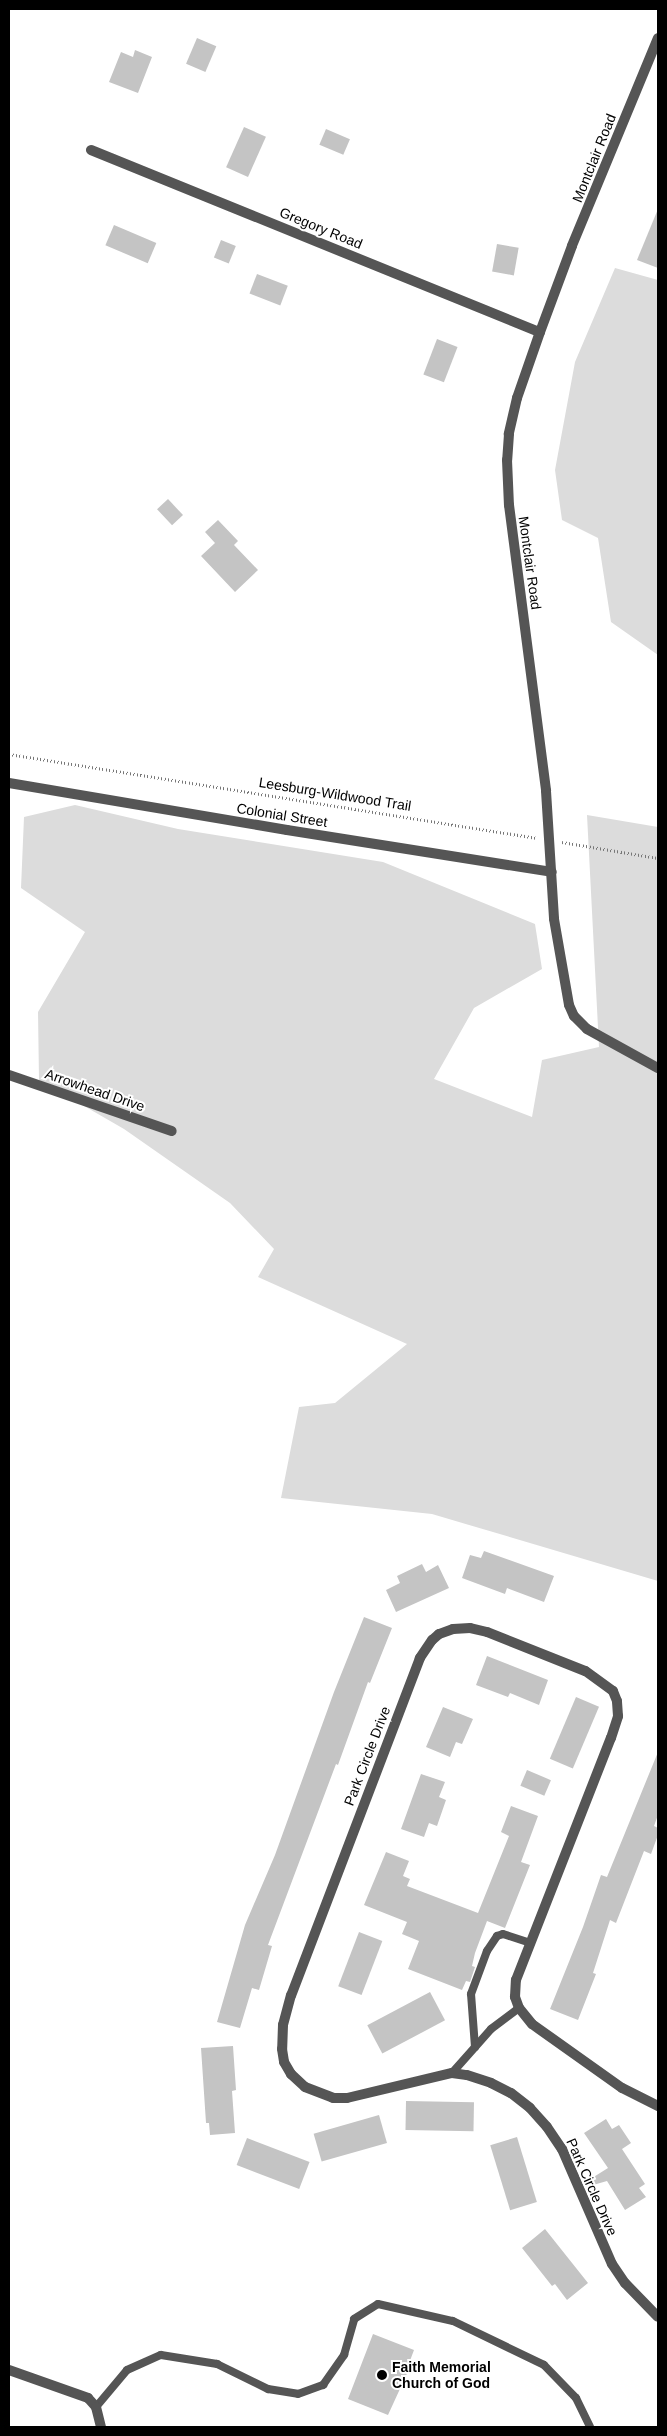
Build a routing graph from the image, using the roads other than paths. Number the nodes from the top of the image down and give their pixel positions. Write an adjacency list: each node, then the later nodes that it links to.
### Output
1 (658, 38): 3 (street, Montclair Road)
2 (91, 150): 3 (street, Gregory Road)
3 (540, 332): 5 (street, Montclair Road)
4 (9, 783): 5 (street, Colonial Street)
5 (552, 872): 6 (street, Montclair Road)
6 (658, 1068)
7 (9, 1075): 8 (street, Arrowhead Drive)
8 (172, 1131)
9 (531, 1943): 10 (street, Park Circle Drive); 11 (lane); 12 (street, Park Circle Drive)
10 (519, 2008): 11 (lane); 13 (street)
11 (475, 2047): 12 (lane)
12 (452, 2073): 14 (street, Park Circle Drive)
13 (658, 2106)
14 (658, 2317)
15 (9, 2370): 16 (street)
16 (96, 2407): 17 (street); 18 (lane)
17 (101, 2427)
18 (590, 2427)

